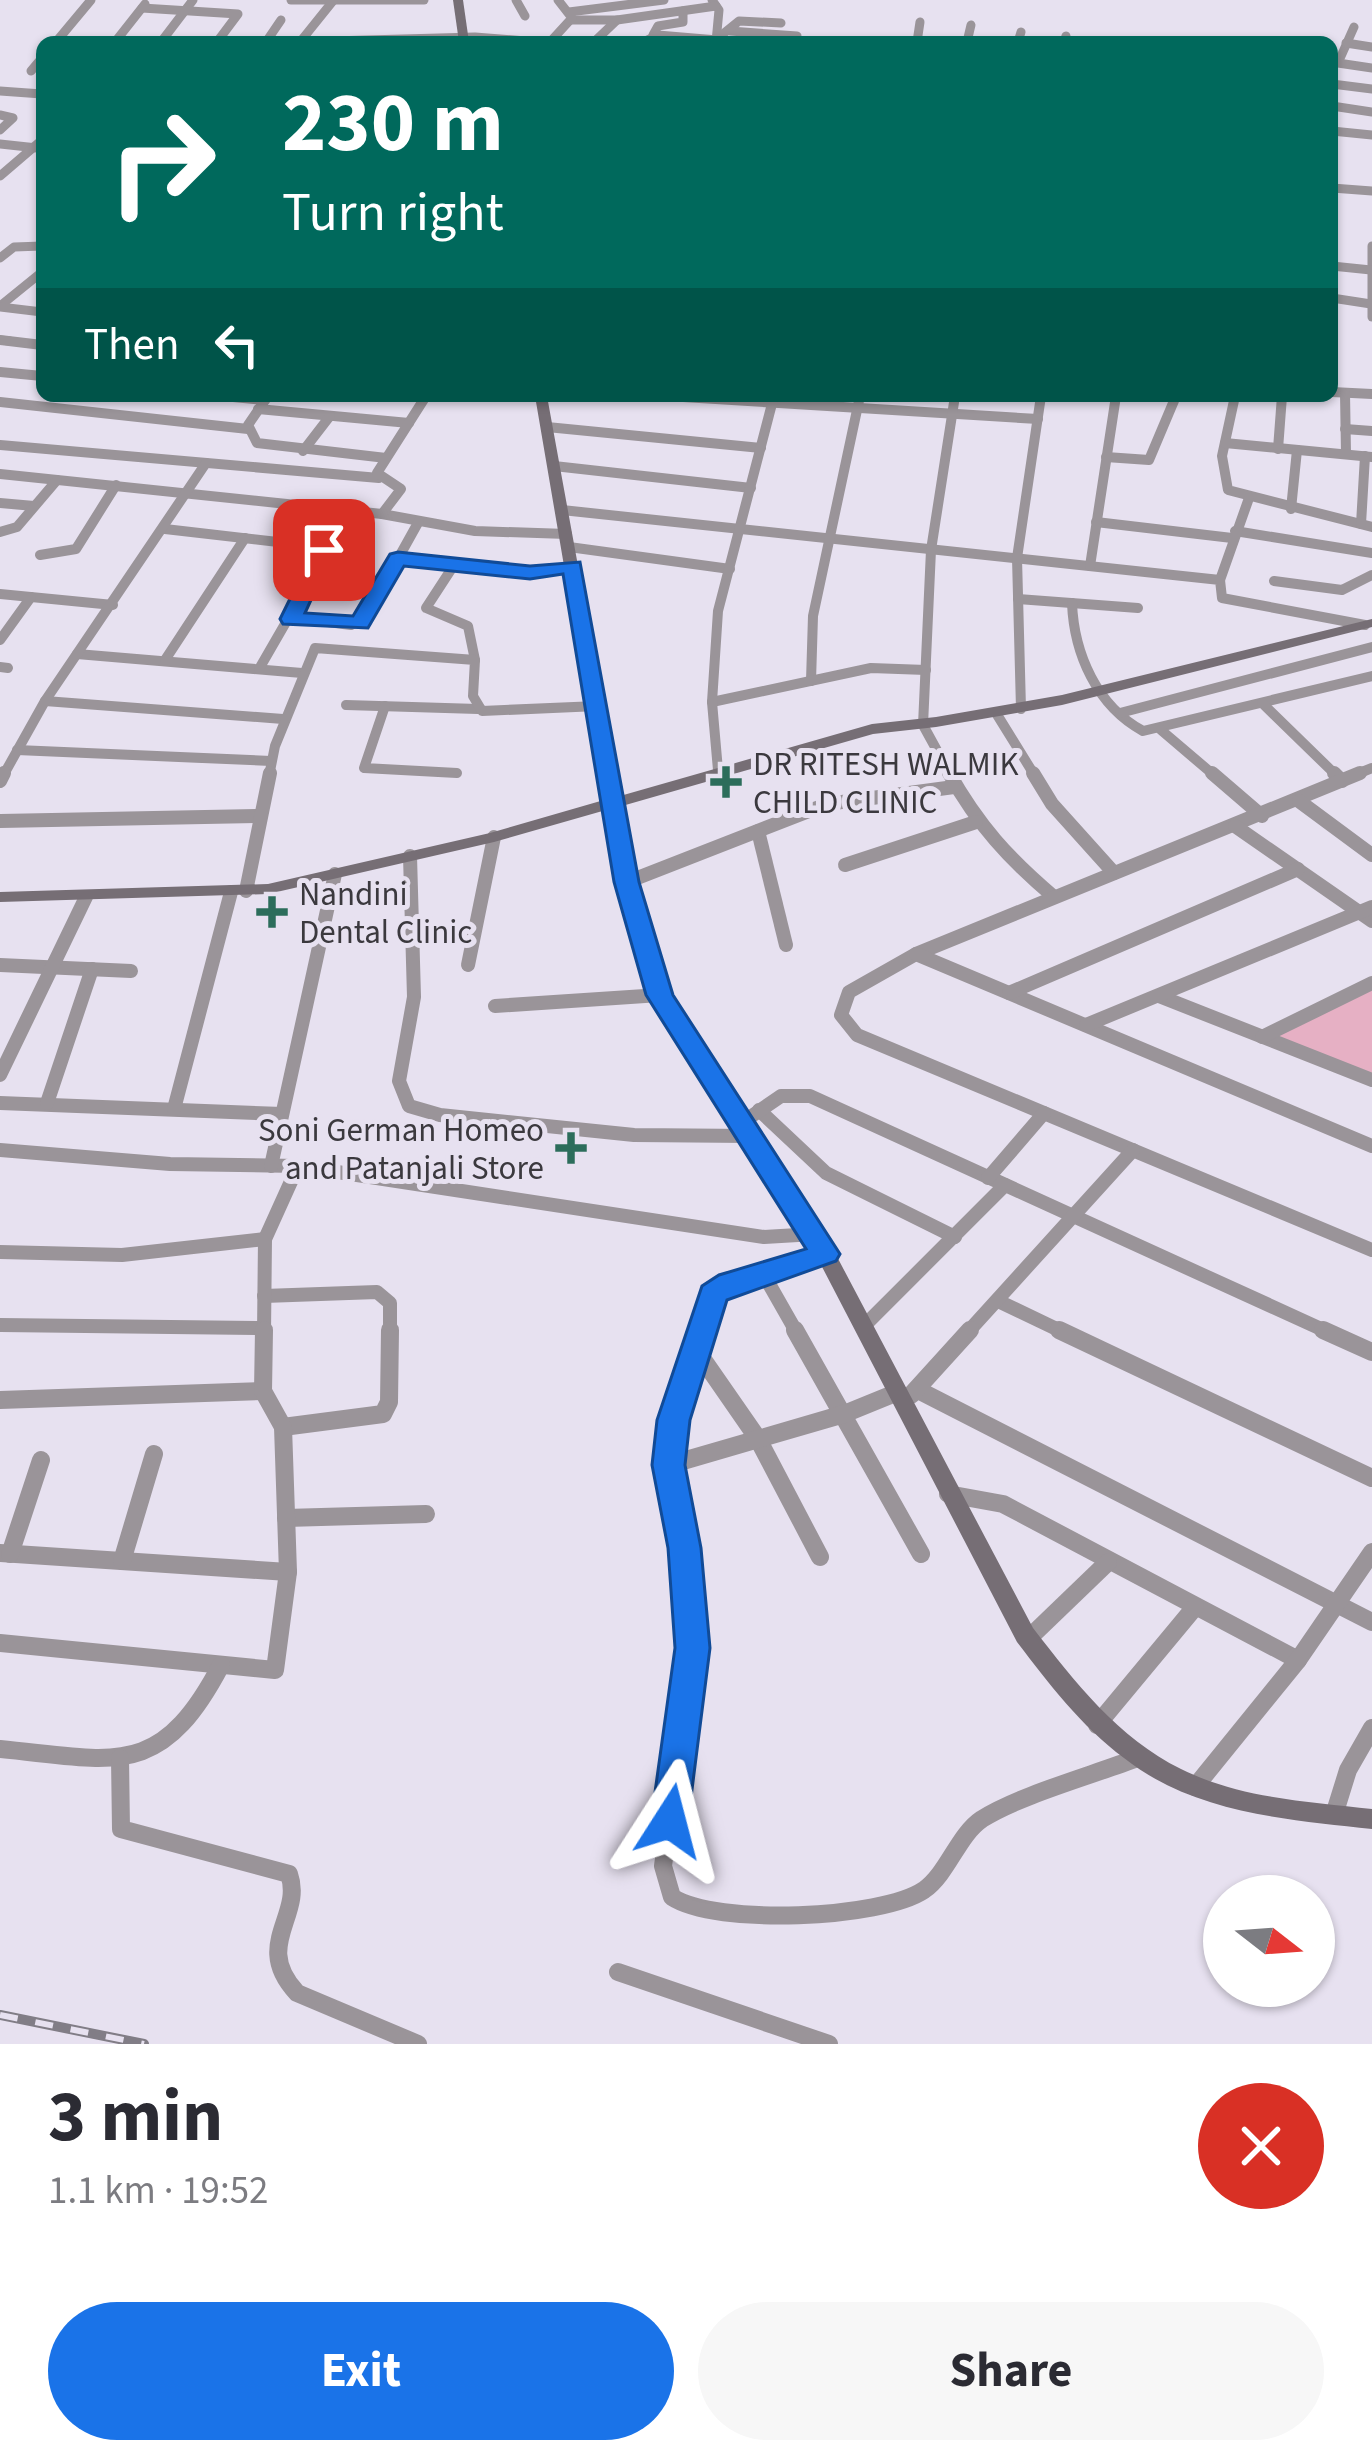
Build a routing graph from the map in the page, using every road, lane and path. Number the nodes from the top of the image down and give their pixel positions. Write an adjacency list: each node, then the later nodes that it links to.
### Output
1 (91, 0): 25 (street)
2 (193, 0): 13 (street)
3 (291, 0): 10 (street)
4 (424, 0): 10 (street)
5 (458, 0): 31 (street)
6 (516, 0): 15 (street)
7 (558, 0): 16 (street)
8 (664, 0): 16 (street)
9 (730, 0): 11 (street)
10 (333, 1): 30 (street)
11 (714, 3): 14 (street); 35 (street)
12 (145, 4): 13 (street); 26 (street)
13 (186, 10): 27 (street); 28 (street)
14 (682, 11): 18 (street); 24 (street)
15 (525, 16)
16 (570, 16): 18 (street); 32 (street)
17 (281, 20): 29 (street)
18 (617, 20): 33 (street)
19 (920, 22): 38 (street)
20 (782, 23): 23 (street)
21 (970, 25): 39 (street)
22 (1354, 27): 40 (street)
23 (730, 31): 36 (street); 37 (street)
24 (652, 35): 34 (street)
25 (61, 36)
26 (120, 36)
27 (166, 36)
28 (222, 36)
29 (270, 36)
30 (305, 36)
31 (463, 36)
32 (555, 36)
33 (600, 36)
34 (665, 36)
35 (717, 36)
36 (723, 36)
37 (757, 36)
38 (918, 36)
39 (968, 36)
40 (1346, 44): 41 (street); 43 (street)
41 (1372, 47)
42 (36, 65): 44 (street)
43 (1372, 68)
44 (31, 71)
45 (1338, 85): 46 (street)
46 (1372, 89)
47 (0, 91): 48 (street)
48 (36, 94)
49 (1338, 107): 50 (street)
50 (1372, 112)
51 (4, 117): 52 (street)
52 (0, 130)
53 (1338, 132): 54 (street)
54 (1372, 135)
55 (0, 144): 56 (street)
56 (36, 146)
57 (36, 148): 58 (street)
58 (0, 176)
59 (1338, 188): 60 (street)
60 (1372, 191)
61 (36, 246): 63 (street)
62 (1372, 246): 65 (street)
63 (0, 258)
64 (1338, 267): 65 (street)
65 (1372, 270): 68 (street)
66 (36, 277): 69 (street)
67 (1338, 299): 68 (street)
68 (1371, 304): 71 (street)
69 (0, 306): 70 (street)
70 (36, 310)
71 (1372, 317)
72 (0, 340): 73 (street)
73 (36, 344)
74 (0, 372): 75 (street)
75 (36, 375)
76 (1339, 392): 77 (street); 100 (street)
77 (1372, 394)
78 (36, 400): 79 (street)
79 (0, 402)
80 (50, 402): 93 (street)
81 (117, 402): 93 (street)
82 (264, 402): 94 (street); 99 (street)
83 (422, 402): 97 (street)
84 (542, 402): 98 (street)
85 (772, 402): 104 (street)
86 (954, 402): 95 (street)
87 (1040, 402): 96 (street)
88 (1115, 402): 111 (street)
89 (1173, 402): 111 (street)
90 (1234, 402): 102 (street)
91 (1282, 402): 105 (street)
92 (859, 403): 95 (street); 135 (street)
93 (108, 414): 99 (street)
94 (330, 416): 97 (street); 107 (street)
95 (953, 416): 96 (street); 136 (street)
96 (1038, 419): 139 (street)
97 (409, 423): 110 (street)
98 (547, 427): 104 (street); 113 (street)
99 (248, 428): 107 (street)
100 (1345, 429): 101 (street); 108 (street)
101 (1372, 431)
102 (1225, 443): 105 (street); 121 (street)
103 (0, 445): 112 (street)
104 (761, 448): 118 (street)
105 (1278, 448): 106 (street)
106 (1297, 450): 108 (street); 123 (street)
107 (303, 451): 110 (street)
108 (1346, 454): 109 (street)
109 (1369, 456): 128 (street)
110 (386, 458): 115 (street)
111 (1105, 462): 127 (street)
112 (206, 464): 115 (street); 119 (street)
113 (554, 466): 118 (street); 124 (street)
114 (0, 474): 116 (street)
115 (379, 478): 125 (street)
116 (57, 480): 117 (street); 122 (street)
117 (116, 485): 119 (street); 138 (street)
118 (751, 488): 131 (street)
119 (188, 492): 125 (street); 129 (street)
120 (0, 503): 122 (street)
121 (1245, 503): 123 (street); 132 (street)
122 (34, 506): 130 (street)
123 (1291, 509): 128 (street)
124 (562, 510): 131 (street); 134 (street)
125 (382, 514): 126 (street)
126 (419, 521): 134 (street); 140 (street)
127 (1096, 522): 132 (street); 142 (street)
128 (1366, 525)
129 (165, 529): 133 (street); 152 (street)
130 (0, 532)
131 (740, 532): 135 (street); 144 (street)
132 (1233, 534): 137 (street); 146 (street)
133 (245, 538): 154 (street); 159 (street)
134 (568, 541): 143 (street); 144 (street)
135 (829, 541): 136 (street); 165 (street)
136 (931, 550): 139 (street); 162 (street)
137 (1372, 553)
138 (40, 555)
139 (1017, 558): 142 (street); 150 (street)
140 (398, 559): 141 (street); 154 (street)
141 (454, 565): 143 (street); 160 (street)
142 (1090, 566): 146 (street)
143 (573, 567): 172 (street)
144 (730, 568): 168 (street)
145 (1372, 575): 147 (street)
146 (1220, 580): 155 (street)
147 (1274, 581)
148 (0, 594): 149 (street)
149 (32, 597): 152 (street); 156 (street)
150 (1018, 599): 151 (street); 174 (street)
151 (1072, 603): 153 (street); 166 (street)
152 (113, 605): 158 (street)
153 (1138, 608)
154 (290, 617): 161 (street)
155 (1362, 626): 157 (street); 166 (street)
156 (0, 640)
157 (1372, 646): 175 (street)
158 (77, 655): 159 (street); 167 (street)
159 (165, 660): 161 (street)
160 (475, 660): 163 (street); 173 (street)
161 (259, 669): 163 (street)
162 (926, 670): 165 (street); 178 (street)
163 (302, 673): 177 (street)
164 (1372, 676): 169 (street)
165 (811, 681): 168 (street)
166 (1104, 694): 174 (street); 175 (street)
167 (45, 701): 177 (street); 180 (street)
168 (712, 702): 183 (street)
169 (1262, 703): 179 (street); 186 (street)
170 (346, 705): 171 (street)
171 (385, 706): 173 (street); 184 (street)
172 (598, 706): 173 (street); 189 (street)
173 (478, 709)
174 (1022, 709): 176 (street)
175 (1120, 712): 179 (street)
176 (996, 713): 178 (street); 201 (street)
177 (283, 719): 181 (street)
178 (923, 725): 183 (street); 187 (street)
179 (1161, 730): 191 (street)
180 (17, 750): 181 (street); 185 (street)
181 (271, 761): 190 (street)
182 (1372, 768): 186 (street)
183 (718, 770): 189 (street)
184 (457, 773)
185 (0, 781)
186 (1342, 782): 188 (street)
187 (955, 787): 193 (street); 195 (street)
188 (1299, 801): 191 (street); 197 (street)
189 (616, 802): 196 (street); 203 (street)
190 (259, 816): 192 (street); 204 (street)
191 (1262, 816): 194 (street)
192 (0, 820)
193 (976, 822): 199 (street); 207 (street)
194 (1235, 826): 200 (street); 201 (street)
195 (758, 831): 203 (street); 209 (street)
196 (494, 837): 198 (street); 213 (street)
197 (1371, 853)
198 (410, 856): 202 (street); 230 (street)
199 (845, 865)
200 (1298, 869): 208 (street); 217 (street)
201 (1114, 873): 207 (street)
202 (335, 874): 204 (street); 229 (street)
203 (626, 882): 218 (street)
204 (239, 892): 205 (street); 227 (street)
205 (86, 896): 206 (street); 211 (street)
206 (0, 897)
207 (1054, 897): 210 (street)
208 (1368, 913): 219 (street)
209 (786, 945)
210 (916, 954): 217 (street); 228 (street)
211 (52, 964): 212 (street); 214 (street); 223 (street)
212 (0, 965)
213 (468, 965)
214 (92, 969): 215 (street); 226 (street)
215 (131, 971)
216 (1372, 983): 222 (street)
217 (1010, 993): 221 (street)
218 (660, 995): 220 (street); 230 (street)
219 (1158, 996): 221 (street); 222 (street)
220 (495, 1006)
221 (1086, 1025): 231 (street)
222 (1262, 1036): 224 (street)
223 (0, 1075)
224 (1372, 1079)
225 (0, 1103): 226 (street)
226 (47, 1103): 227 (street)
227 (174, 1109): 229 (street)
228 (1044, 1113): 233 (street); 236 (street)
229 (282, 1114): 234 (street)
230 (750, 1123): 236 (street); 238 (street); 240 (street)
231 (1372, 1146)
232 (0, 1150): 234 (street)
233 (1133, 1150): 237 (street); 241 (street)
234 (271, 1166): 235 (street)
235 (298, 1166): 239 (street); 240 (street)
236 (997, 1181): 237 (street); 238 (street)
237 (1074, 1216): 245 (street); 250 (street)
238 (955, 1237): 247 (street)
239 (265, 1239): 242 (street); 244 (street)
240 (820, 1244): 243 (street); 247 (street)
241 (1372, 1250)
242 (0, 1252)
243 (764, 1274): 249 (street); 254 (street)
244 (264, 1296): 248 (street); 255 (street)
245 (998, 1301): 252 (street); 260 (street)
246 (0, 1325): 248 (street)
247 (864, 1326): 252 (street)
248 (263, 1328): 251 (street)
249 (694, 1348): 256 (street); 259 (street)
250 (1372, 1352)
251 (263, 1391): 253 (street); 255 (street)
252 (907, 1394): 254 (street); 261 (street); 271 (street)
253 (0, 1400)
254 (844, 1414): 256 (street); 266 (street)
255 (283, 1427): 263 (street)
256 (758, 1439): 259 (street); 267 (street)
257 (154, 1454): 268 (street)
258 (41, 1460): 265 (street)
259 (669, 1465): 282 (street)
260 (1372, 1478)
261 (948, 1494): 269 (street); 274 (street)
262 (426, 1514): 263 (street)
263 (286, 1518): 270 (street)
264 (1372, 1552): 271 (street)
265 (5, 1553): 268 (street)
266 (921, 1554)
267 (820, 1557)
268 (122, 1561): 270 (street)
269 (1108, 1562): 272 (street); 274 (street)
270 (288, 1572): 277 (street)
271 (1332, 1603): 273 (street); 276 (street)
272 (1195, 1606): 276 (street); 278 (street)
273 (1372, 1622)
274 (1028, 1639): 278 (street)
275 (0, 1643): 277 (street)
276 (1298, 1660): 283 (street)
277 (221, 1665): 281 (street)
278 (1097, 1725): 282 (street)
279 (1372, 1728): 284 (street)
280 (0, 1749): 281 (street)
281 (120, 1758): 287 (street)
282 (1137, 1758): 283 (street)
283 (1195, 1787): 284 (street)
284 (1334, 1815): 285 (street)
285 (1372, 1819)
286 (618, 1972): 288 (street)
287 (418, 2044)
288 (830, 2044)

